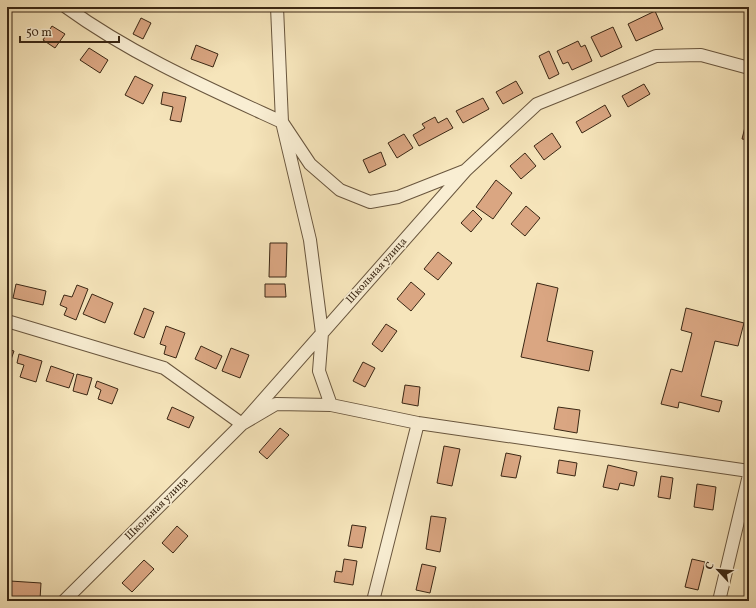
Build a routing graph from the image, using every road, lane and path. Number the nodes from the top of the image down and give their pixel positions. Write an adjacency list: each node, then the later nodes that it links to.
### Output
1 (66, 7): 4 (street)
2 (276, 7): 4 (street)
3 (749, 68): 5 (street, Школьная улица)
4 (282, 122): 5 (street); 7 (street)
5 (466, 170): 7 (street, Школьная улица)
6 (7, 321): 10 (street)
7 (322, 333): 8 (street); 10 (street, Школьная улица)
8 (331, 405): 9 (street); 10 (street)
9 (418, 423): 11 (street); 14 (street)
10 (242, 424): 13 (street, Школьная улица)
11 (749, 471)
12 (749, 475): 15 (street)
13 (64, 601)
14 (373, 601)
15 (719, 601)

